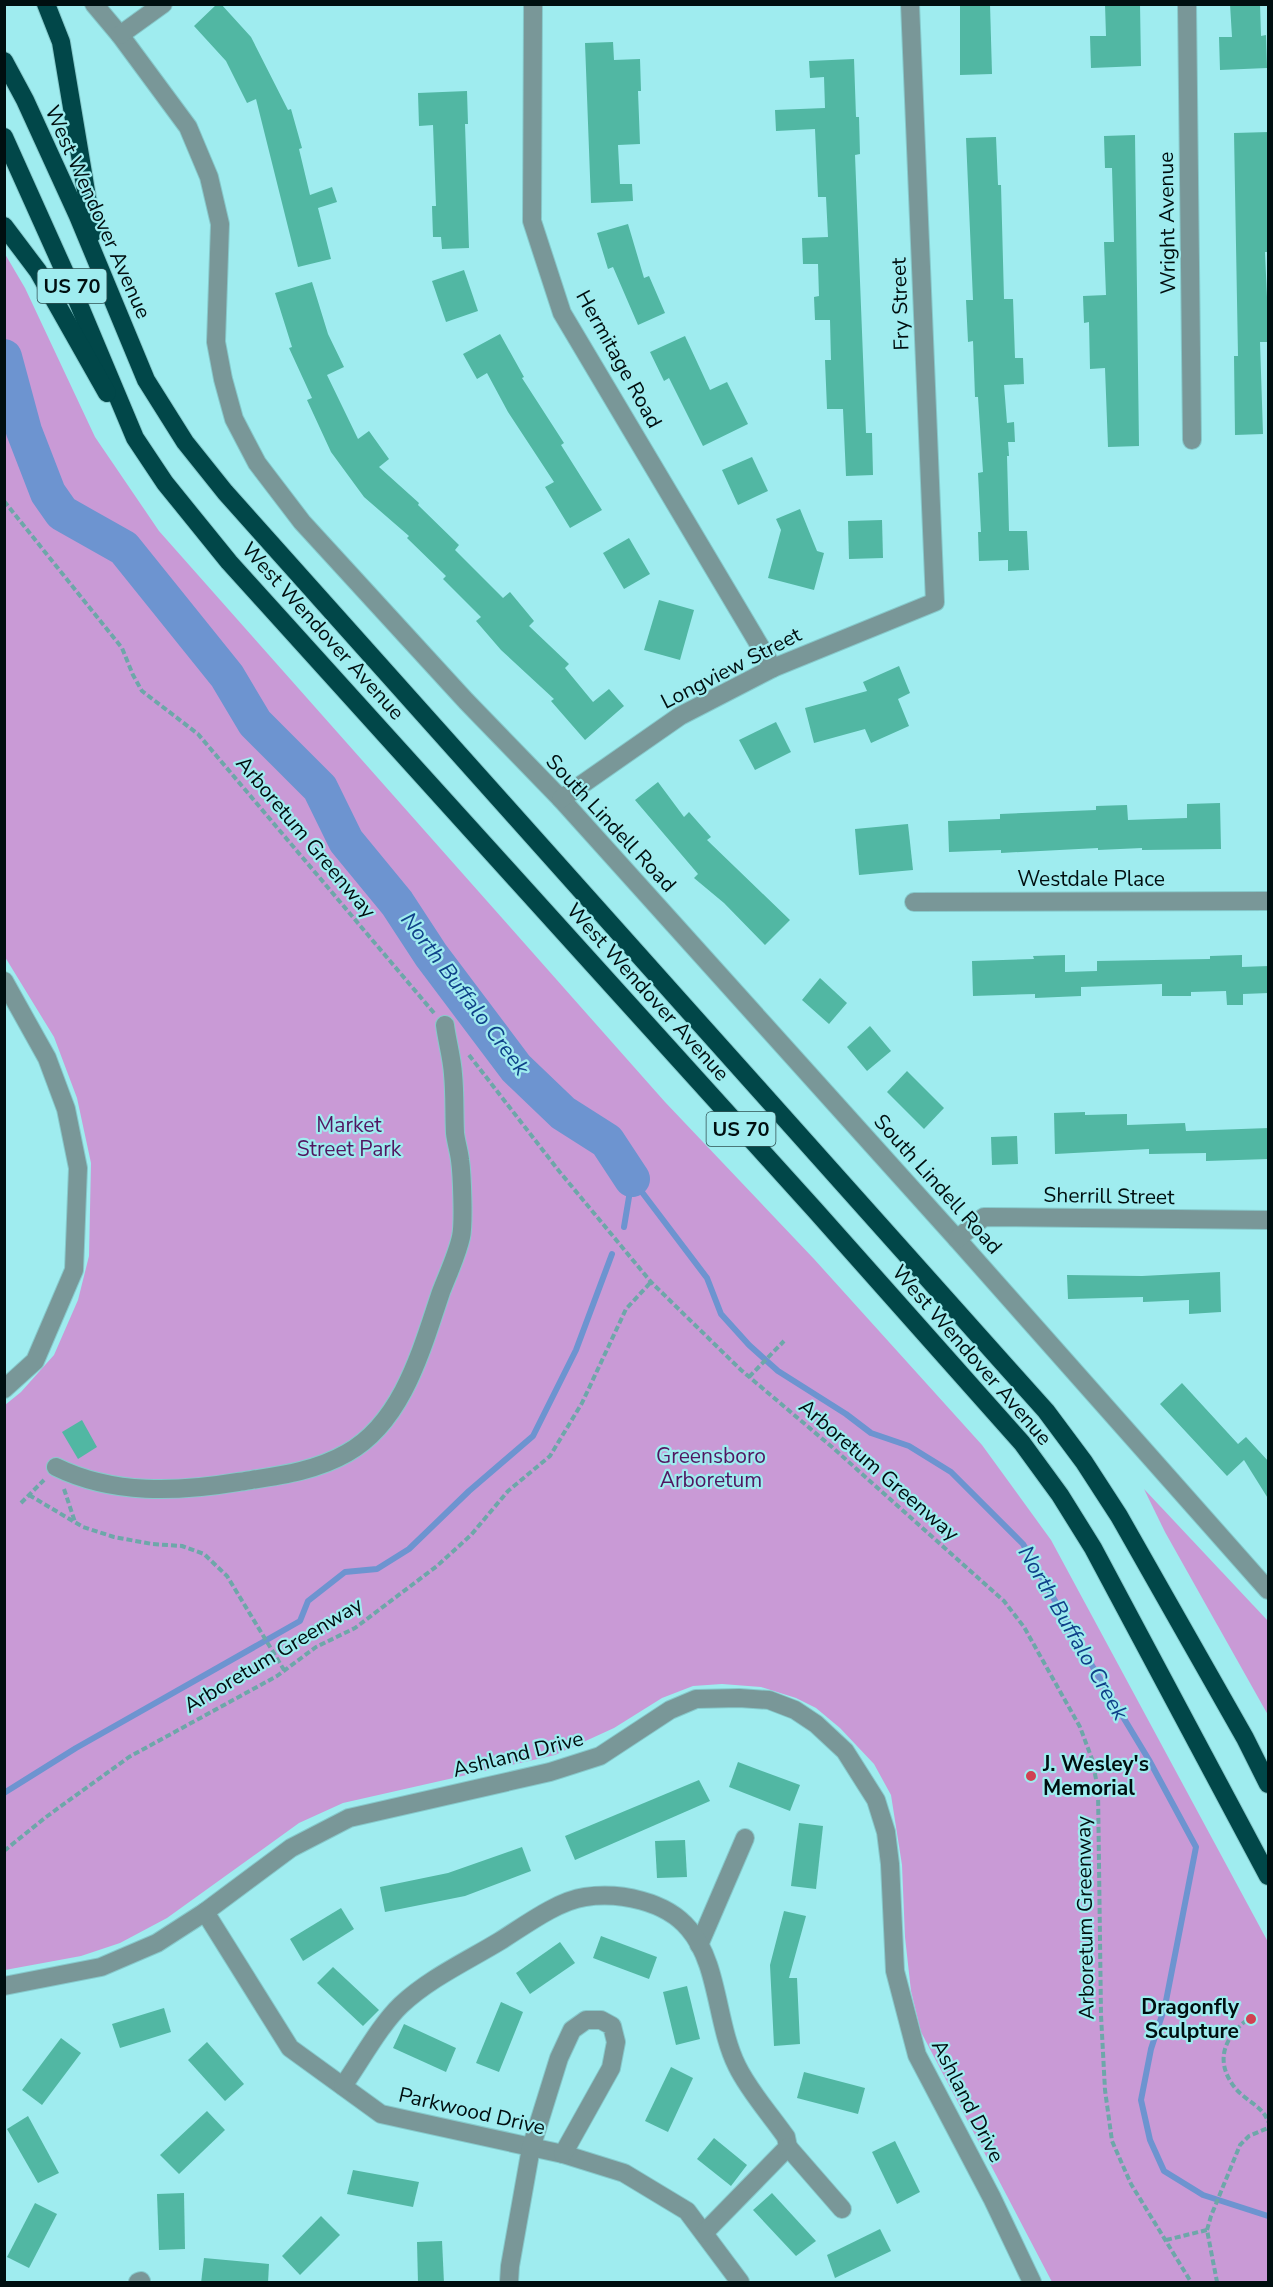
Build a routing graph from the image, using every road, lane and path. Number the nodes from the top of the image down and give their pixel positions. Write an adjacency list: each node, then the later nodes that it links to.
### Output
1 (46, 4): 11 (highway)
2 (94, 4): 7 (street, South Lindell Road)
3 (163, 4): 7 (street)
4 (532, 4): 16 (street, Hermitage Road)
5 (910, 4): 15 (street, Fry Street)
6 (1187, 4): 13 (street, Wright Avenue)
7 (120, 35): 17 (street, South Lindell Road)
8 (4, 61): 11 (highway, West Wendover Avenue / US 70)
9 (4, 137): 12 (highway, West Wendover Avenue / US 70)
10 (4, 226): 12 (highway)
11 (99, 268): 34 (highway, West Wendover Avenue / US 70)
12 (135, 438): 37 (highway, West Wendover Avenue / US 70)
13 (1192, 440)
14 (4, 501): 21 (path, Arboretum Greenway)
15 (935, 602): 16 (street, Longview Street)
16 (773, 668): 17 (street, Longview Street)
17 (561, 800): 24 (street, South Lindell Road)
18 (1269, 901): 19 (street, Westdale Place)
19 (914, 902)
20 (4, 981): 28 (street)
21 (444, 1025): 29 (street)
22 (468, 1054): 25 (path, Arboretum Greenway)
23 (1269, 1220): 24 (street, Sherrill Street)
24 (957, 1239): 32 (street, South Lindell Road)
25 (651, 1282): 27 (path, Arboretum Greenway); 33 (path, Arboretum Greenway)
26 (784, 1341): 27 (path)
27 (749, 1377): 51 (path, Arboretum Greenway)
28 (4, 1389)
29 (56, 1467): 31 (path)
30 (29, 1495): 31 (path)
31 (75, 1522): 33 (path)
32 (1269, 1590)
33 (284, 1670): 36 (path, Arboretum Greenway)
34 (1269, 1784)
35 (745, 1838): 39 (street)
36 (4, 1851)
37 (1269, 1876)
38 (205, 1912): 40 (street, Ashland Drive); 42 (street, Parkwood Drive); 54 (street, Ashland Drive)
39 (699, 1945): 42 (street); 45 (street)
40 (4, 1986)
41 (1247, 2020): 43 (path)
42 (343, 2086): 46 (street, Parkwood Drive)
43 (1269, 2122)
44 (1269, 2128): 49 (path)
45 (788, 2147): 48 (street); 50 (street)
46 (531, 2148): 47 (street, Parkwood Drive); 47 (street); 52 (street)
47 (563, 2154): 50 (street, Parkwood Drive)
48 (842, 2209)
49 (1207, 2230): 51 (path); 56 (path)
50 (704, 2233): 53 (street, Parkwood Drive)
51 (1166, 2240): 55 (path, Arboretum Greenway)
52 (509, 2283)
53 (741, 2283)
54 (1032, 2283)
55 (1191, 2283)
56 (1217, 2283)

